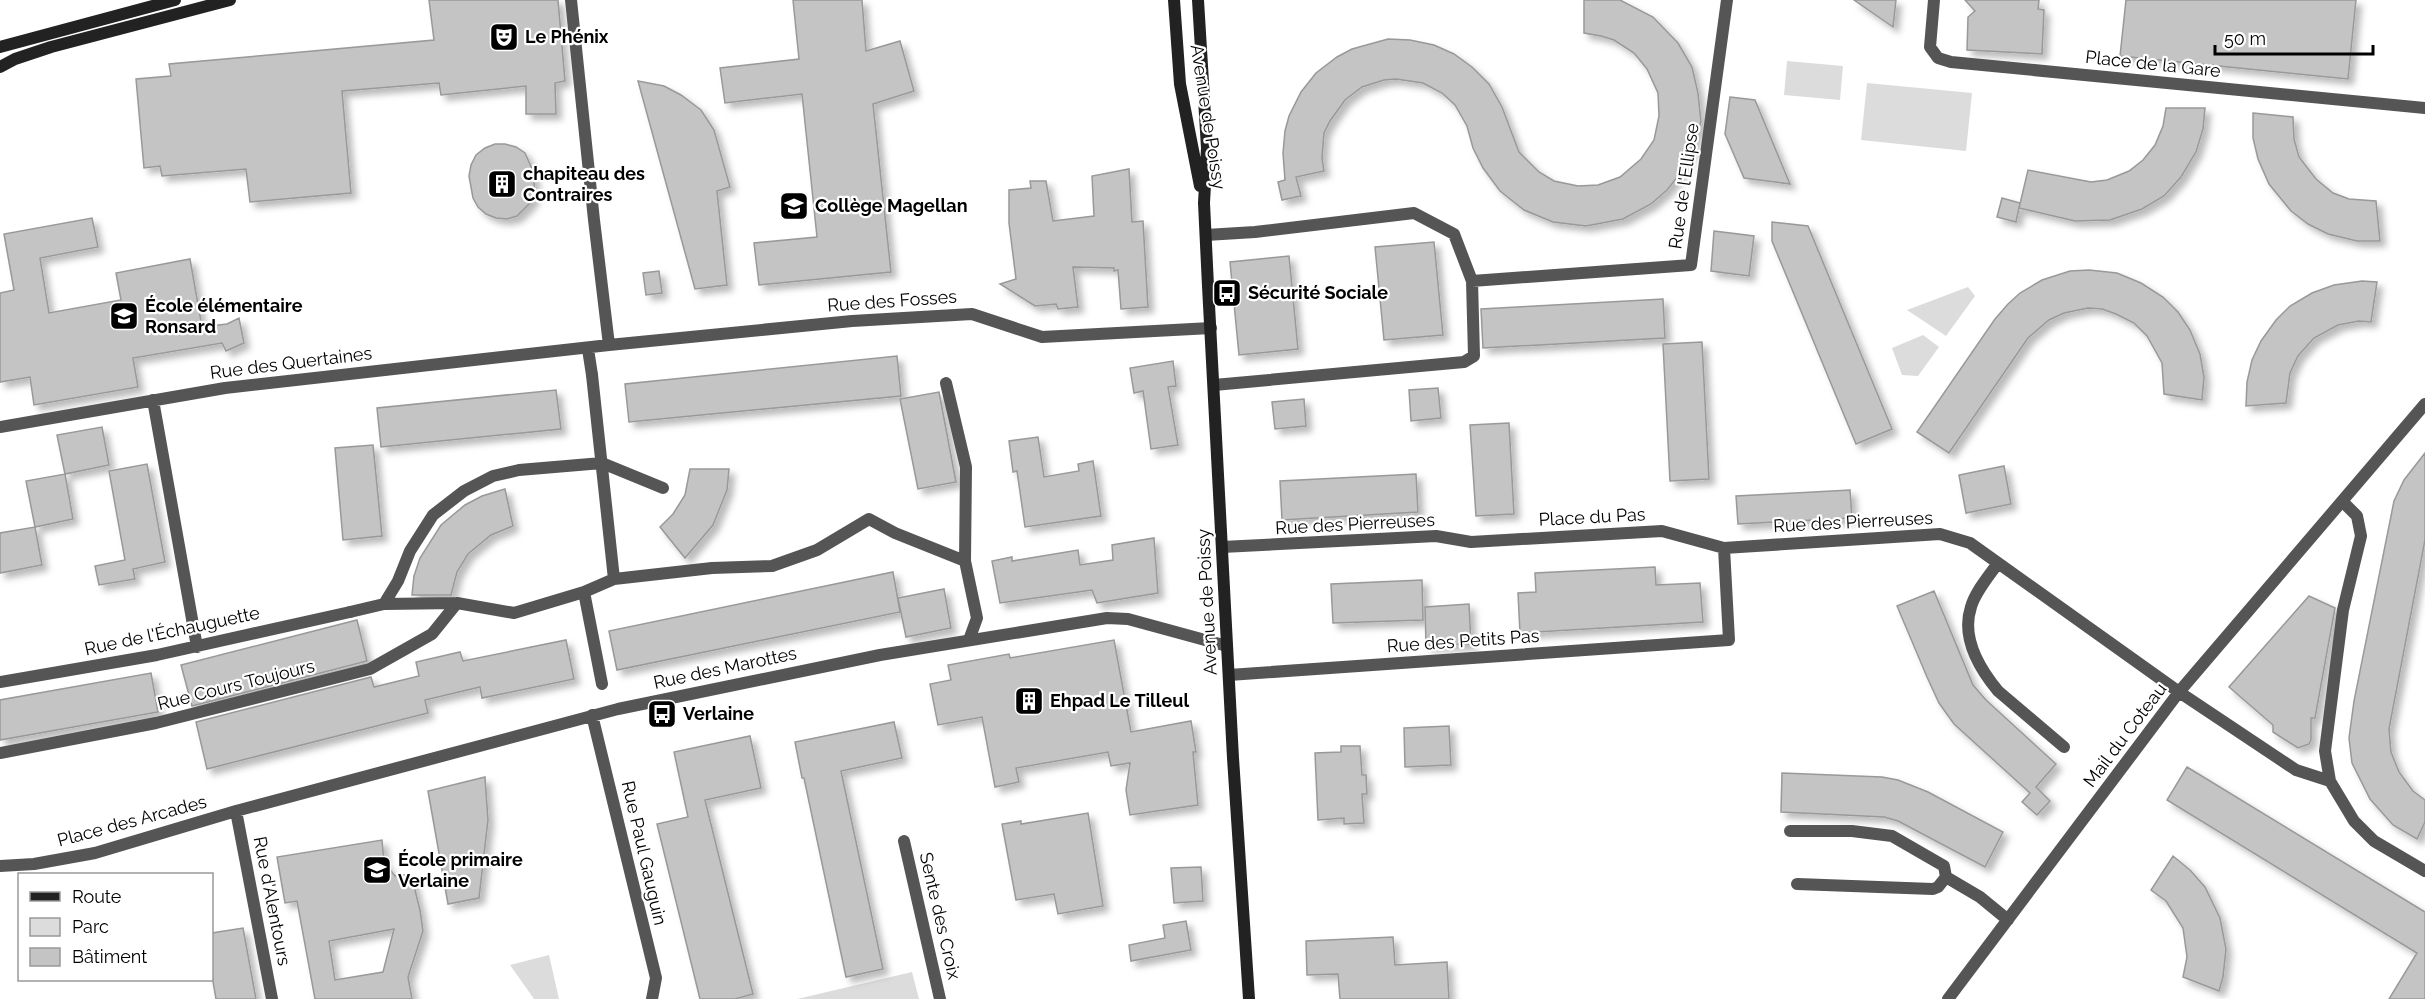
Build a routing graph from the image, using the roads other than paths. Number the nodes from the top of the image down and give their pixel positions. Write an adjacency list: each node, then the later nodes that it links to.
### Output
1 (175, 0): 8 (main road)
2 (230, 0): 9 (main road)
3 (571, 0): 15 (street)
4 (1174, 0): 11 (main road, Avenue de Poissy)
5 (1198, 0): 11 (main road, Avenue de Poissy)
6 (1727, 0): 13 (street, Rue de l'Ellipse)
7 (1934, 0): 10 (street, Place de la Gare)
8 (0, 48)
9 (0, 67)
10 (2425, 108)
11 (1204, 204): 12 (main road, Avenue de Poissy)
12 (1206, 235): 13 (street); 14 (main road, Avenue de Poissy)
13 (1472, 281): 18 (street)
14 (1211, 328): 15 (street, Rue des Fosses); 18 (main road, Avenue de Poissy)
15 (609, 345): 16 (street, Rue des Quertaines)
16 (588, 348): 19 (street, Rue des Quertaines); 22 (street)
17 (946, 383): 29 (street)
18 (1214, 385): 27 (main road, Avenue de Poissy)
19 (153, 400): 21 (street, Rue des Quertaines); 37 (street)
20 (2425, 404): 24 (street, Mail du Coteau)
21 (0, 427)
22 (602, 463): 23 (street); 31 (street); 34 (street)
23 (663, 488)
24 (2343, 502): 41 (street, Mail du Coteau); 45 (street)
25 (1662, 531): 26 (street, Place du Pas); 28 (street, Rue des Pierreuses)
26 (1524, 539): 27 (street, Rue des Pierreuses)
27 (1222, 547): 36 (main road, Avenue de Poissy)
28 (1724, 548): 30 (street, Rue des Pierreuses); 38 (street, Rue des Petits Pas)
29 (965, 561): 31 (street, Rue de l'Échauguette); 35 (street)
30 (1998, 563): 41 (street, Rue des Pierreuses); 43 (street)
31 (614, 579): 32 (street, Rue de l'Échauguette)
32 (584, 592): 33 (street, Rue de l'Échauguette); 40 (street)
33 (457, 603): 34 (street, Rue de l'Échauguette); 44 (street, Rue Cours Toujours)
34 (384, 604): 37 (street, Rue de l'Échauguette)
35 (969, 640): 36 (street, Rue des Marottes); 42 (street, Rue des Marottes)
36 (1227, 646): 38 (main road, Avenue de Poissy)
37 (197, 647): 39 (street, Rue de l'Échauguette)
38 (1229, 675): 57 (main road, Avenue de Poissy)
39 (0, 682)
40 (602, 684)
41 (2180, 692): 45 (street, Rue des Pierreuses); 53 (street, Mail du Coteau)
42 (592, 715): 46 (street, Rue des Marottes); 55 (street, Rue Paul Gauguin)
43 (2064, 747)
44 (0, 753)
45 (2330, 781): 50 (street)
46 (236, 811): 49 (street, Place des Arcades); 54 (street, Rue d'Alentours)
47 (1790, 831): 51 (street)
48 (904, 841): 56 (street, Sente des Croix)
49 (0, 866)
50 (2425, 871)
51 (1946, 877): 52 (street); 53 (street)
52 (1797, 884)
53 (2008, 920): 58 (street, Mail du Coteau)
54 (272, 999)
55 (652, 999)
56 (940, 999)
57 (1249, 999)
58 (1948, 999)

